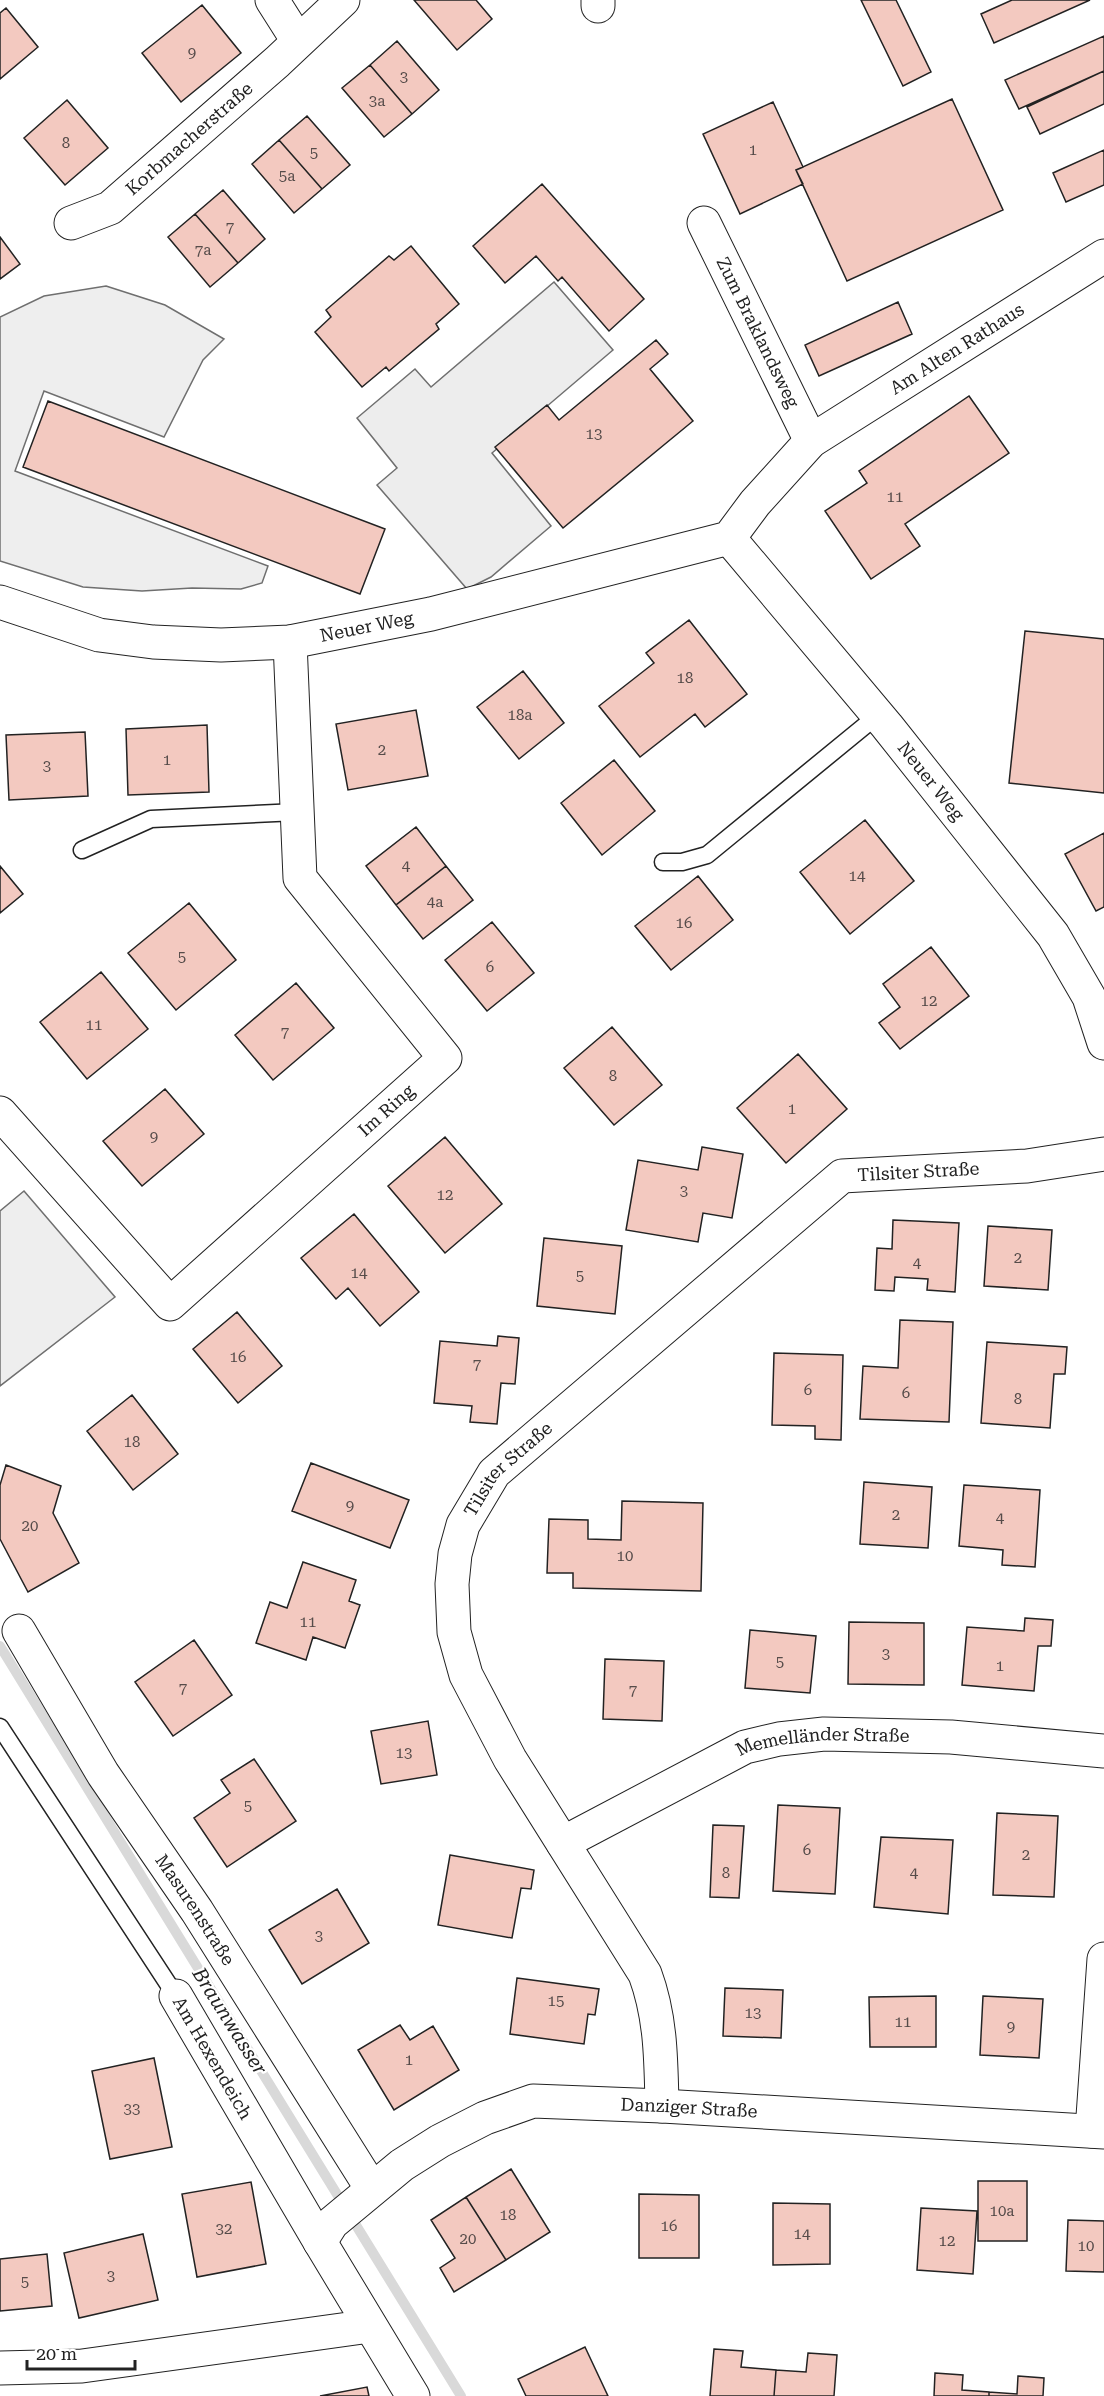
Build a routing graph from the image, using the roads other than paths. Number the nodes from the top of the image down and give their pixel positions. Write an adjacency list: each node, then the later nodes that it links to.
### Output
1 (272, 0): 3 (street)
2 (343, 0): 3 (street, Korbmacherstraße)
3 (298, 41): 4 (street, Korbmacherstraße)
4 (71, 223)
5 (704, 223): 7 (street, Zum Braklandsweg)
6 (1104, 256): 7 (street, Am Alten Rathaus)
7 (811, 441): 8 (street)
8 (729, 538): 10 (street, Neuer Weg); 11 (street, Neuer Weg)
9 (0, 602): 10 (street, Neuer Weg)
10 (290, 642): 12 (street, Im Ring)
11 (878, 715): 14 (lane); 15 (street, Neuer Weg)
12 (297, 812): 13 (lane); 16 (street, Im Ring)
13 (82, 850)
14 (663, 862)
15 (1104, 1042)
16 (0, 1113)
17 (1104, 1154): 21 (street, Tilsiter Straße)
18 (19, 1631): 26 (street, Masurenstraße)
19 (0, 1727): 23 (lane, Am Hexendeich)
20 (1104, 1751): 21 (street, Memelländer Straße)
21 (563, 1844): 24 (street, Tilsiter Straße)
22 (1104, 1959): 25 (street)
23 (176, 1996): 27 (street, Am Hexendeich)
24 (662, 2106): 25 (street, Danziger Straße); 26 (street, Danziger Straße)
25 (1098, 2132)
26 (372, 2189): 27 (street, Danziger Straße)
27 (326, 2233): 28 (street, Am Hexendeich)
28 (370, 2326): 29 (street); 30 (street, Am Hexendeich)
29 (0, 2368)
30 (413, 2396)

